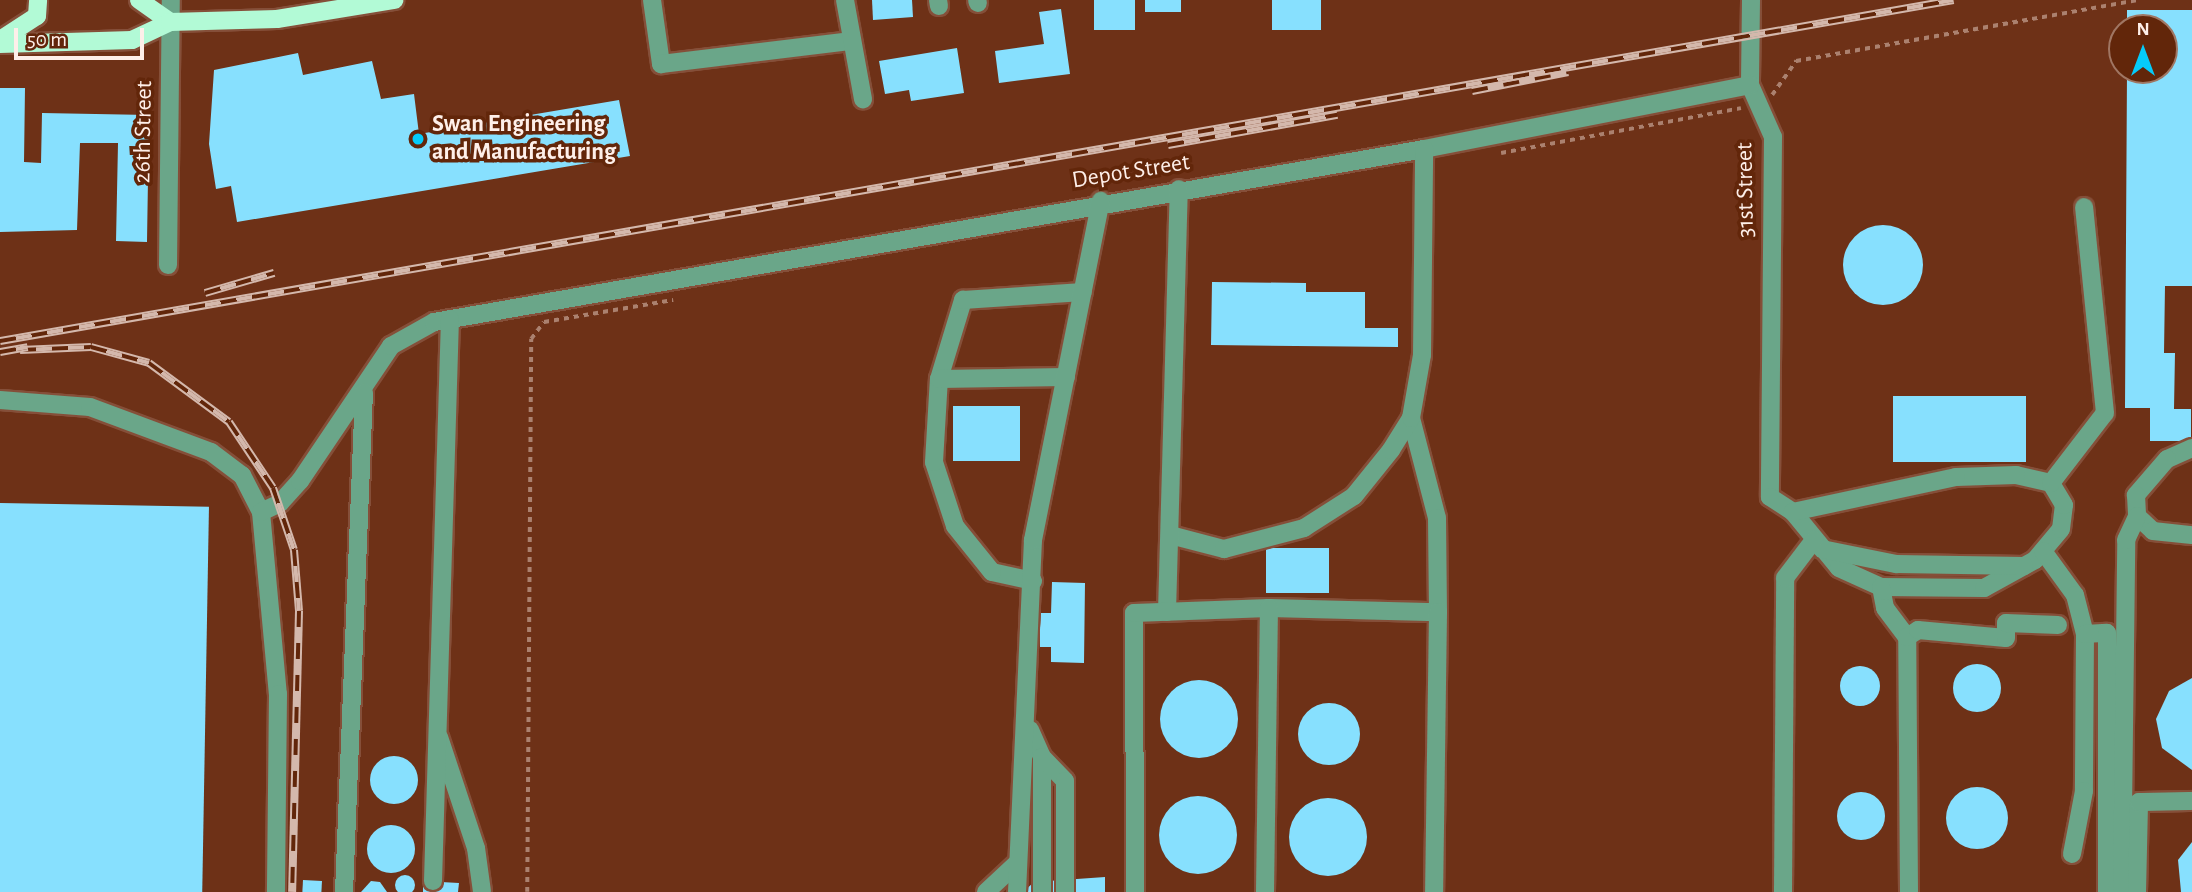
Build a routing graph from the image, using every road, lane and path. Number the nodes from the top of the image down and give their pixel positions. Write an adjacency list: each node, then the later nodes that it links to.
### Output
1 (38, 0): 12 (main road)
2 (139, 0): 10 (main road)
3 (171, 0): 10 (street, 26th Street)
4 (394, 0): 9 (main road)
5 (652, 0): 11 (street)
6 (845, 0): 11 (street)
7 (1751, 0): 13 (street, 31st Street)
8 (2138, 0): 15 (path)
9 (345, 4): 10 (main road)
10 (170, 22): 12 (main road); 21 (street, 26th Street)
11 (850, 41): 14 (street)
12 (0, 42)
13 (1750, 85): 15 (street, 31st Street); 16 (street, Depot Street)
14 (863, 99)
15 (1758, 105): 17 (path); 33 (street, 31st Street)
16 (1424, 149): 18 (street, Depot Street); 29 (street)
17 (1491, 155)
18 (1179, 189): 19 (street, Depot Street); 36 (street)
19 (1101, 201): 22 (street); 24 (street, Depot Street)
20 (2084, 207): 31 (street)
21 (167, 265)
22 (1083, 292): 25 (street); 26 (street)
23 (681, 298): 58 (path)
24 (450, 319): 27 (street, Depot Street); 48 (street)
25 (1066, 377): 26 (street); 40 (street)
26 (939, 379): 40 (street)
27 (364, 391): 32 (street, Depot Street); 56 (street)
28 (0, 400): 32 (street)
29 (1411, 418): 36 (street); 44 (street)
30 (2192, 448): 34 (street)
31 (2051, 484): 33 (street); 38 (street)
32 (261, 512): 55 (street)
33 (1793, 512): 37 (street)
34 (2137, 516): 35 (street); 69 (street)
35 (2192, 535)
36 (1174, 536): 43 (street)
37 (1818, 545): 39 (street); 41 (street); 66 (street)
38 (2043, 551): 39 (street); 46 (street)
39 (2024, 566): 41 (street)
40 (1033, 581): 49 (street)
41 (1881, 587): 47 (street)
42 (1269, 608): 43 (street); 44 (street); 64 (street)
43 (1167, 612): 63 (street)
44 (1438, 612): 65 (street)
45 (2059, 625): 47 (street)
46 (2085, 634): 52 (street); 68 (street)
47 (1907, 637): 67 (street)
48 (434, 720): 54 (street); 57 (street)
49 (1028, 728): 50 (street); 53 (street)
50 (1042, 757): 61 (street); 62 (street)
51 (2192, 801): 70 (street)
52 (2072, 854)
53 (1016, 864): 59 (street); 60 (street)
54 (433, 881)
55 (276, 892)
56 (344, 892)
57 (482, 892)
58 (527, 892)
59 (986, 892)
60 (1017, 892)
61 (1042, 892)
62 (1065, 892)
63 (1135, 892)
64 (1265, 892)
65 (1434, 892)
66 (1783, 892)
67 (1909, 892)
68 (2108, 892)
69 (2122, 892)
70 (2137, 892)

